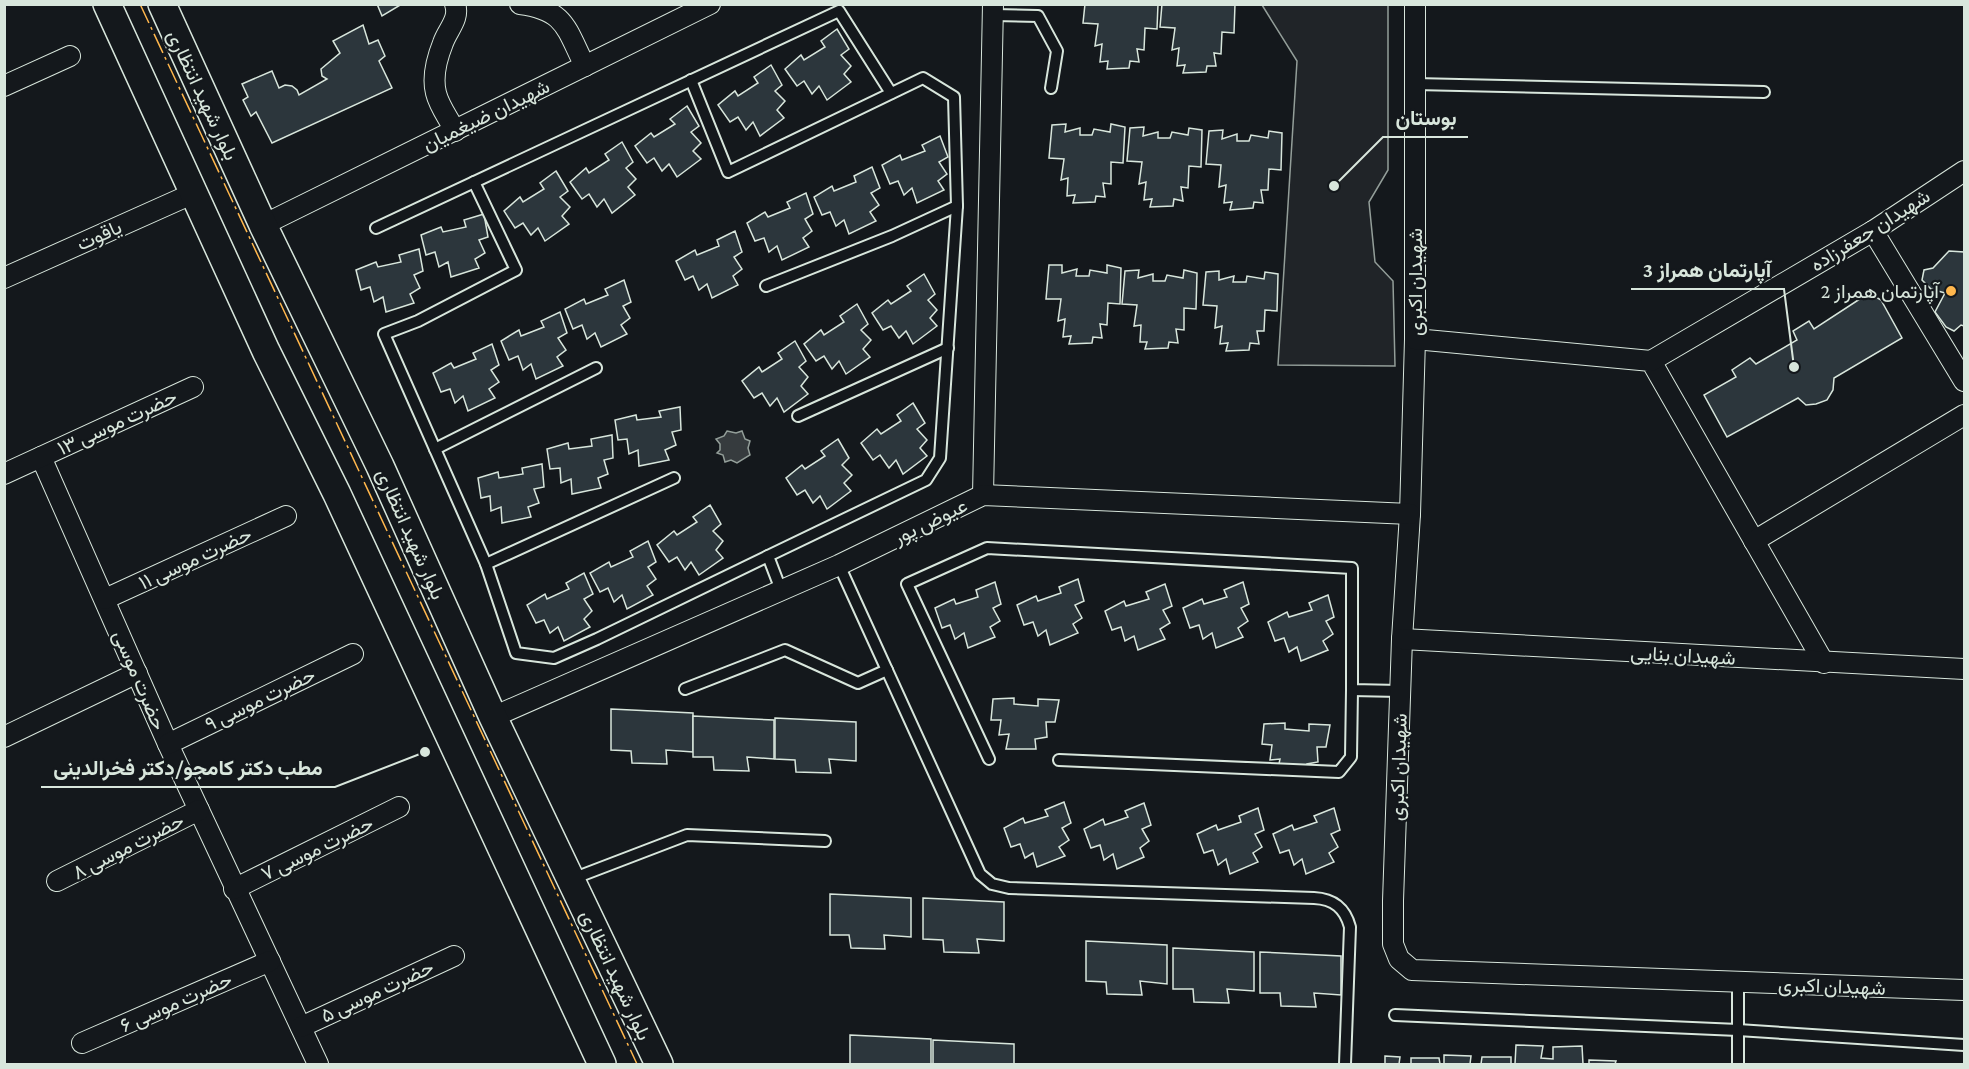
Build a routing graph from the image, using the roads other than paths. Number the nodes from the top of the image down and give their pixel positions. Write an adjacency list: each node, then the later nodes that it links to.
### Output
1 (107, 4): 19 (main road)
2 (162, 4): 21 (main road, بلوار شهید انتظاری)
3 (455, 4): 16 (street)
4 (520, 4): 9 (street)
5 (710, 4): 9 (street, شهیدان ضیغمیان)
6 (1415, 4): 11 (street, شهیدان اکبری)
7 (993, 10): 13 (lane); 38 (street, عیوض پور)
8 (70, 56): 12 (street)
9 (585, 66): 16 (street, شهیدان ضیغمیان)
10 (691, 80): 15 (lane); 15 (lane); 18 (lane)
11 (1415, 84): 14 (lane); 26 (street, شهیدان اکبری)
12 (4, 86)
13 (1051, 88)
14 (1764, 92)
15 (891, 93): 20 (lane)
16 (455, 130): 21 (street, شهیدان ضیغمیان)
17 (1965, 171): 23 (street, شهیدان جعفرزاده)
18 (474, 182): 22 (lane); 34 (lane)
19 (194, 193): 24 (street, یاقوت); 77 (main road)
20 (957, 206): 25 (lane); 27 (lane)
21 (263, 225): 56 (main road, بلوار شهید انتظاری)
22 (376, 228)
23 (1873, 231): 28 (street, شهیدان جعفرزاده); 30 (street)
24 (4, 278)
25 (766, 286)
26 (1415, 339): 28 (street); 39 (street, شهیدان اکبری)
27 (948, 348): 33 (lane); 42 (lane)
28 (1651, 361): 41 (street)
29 (596, 368): 34 (lane)
30 (1965, 381)
31 (193, 387): 35 (street, حضرت موسی ۱۳)
32 (1965, 415): 41 (street)
33 (798, 416)
34 (435, 449): 43 (lane)
35 (42, 457): 36 (street, حضرت موسی ۱۳); 46 (street, حضرت موسی)
36 (4, 474)
37 (674, 478): 43 (lane)
38 (983, 495): 39 (street); 44 (street, عیوض پور)
39 (1410, 514): 47 (street, شهیدان اکبری)
40 (286, 516): 46 (street, حضرت موسی ۱۱)
41 (1754, 541): 49 (street)
42 (768, 556): 43 (lane); 45 (lane)
43 (486, 564)
44 (839, 565): 45 (street, عیوض پور); 51 (lane)
45 (781, 590): 56 (street, عیوض پور)
46 (105, 599): 52 (street, حضرت موسی)
47 (1402, 639): 49 (street, شهیدان بنایی); 55 (street, شهیدان اکبری)
48 (353, 654): 58 (street, حضرت موسی ۹)
49 (1824, 663): 50 (street, شهیدان بنایی)
50 (1965, 669)
51 (887, 670): 53 (lane); 79 (lane)
52 (137, 673): 57 (street); 58 (street, حضرت موسی)
53 (685, 688)
54 (1352, 690): 55 (lane); 59 (lane); 60 (lane)
55 (1400, 691): 69 (street, شهیدان اکبری)
56 (493, 717): 64 (main road, بلوار شهید انتظاری)
57 (4, 737)
58 (168, 744): 62 (street, حضرت موسی)
59 (989, 759)
60 (1059, 760)
61 (399, 807): 66 (street, حضرت موسی ۷)
62 (199, 810): 65 (street, حضرت موسی ۸); 66 (street, حضرت موسی)
63 (825, 842): 64 (lane)
64 (572, 879): 78 (main road, بلوار شهید انتظاری)
65 (57, 881)
66 (234, 889): 68 (street, حضرت موسی)
67 (454, 956): 72 (street, حضرت موسی ۵)
68 (270, 961): 72 (street, حضرت موسی); 74 (street, حضرت موسی ۶)
69 (1738, 982): 70 (street, شهیدان اکبری); 73 (lane)
70 (1965, 990)
71 (1395, 1015): 73 (lane)
72 (300, 1026): 76 (street, حضرت موسی)
73 (1738, 1030): 75 (lane); 80 (lane)
74 (82, 1043)
75 (1965, 1045)
76 (318, 1065)
77 (602, 1065)
78 (658, 1065)
79 (1346, 1065)
80 (1738, 1065)

